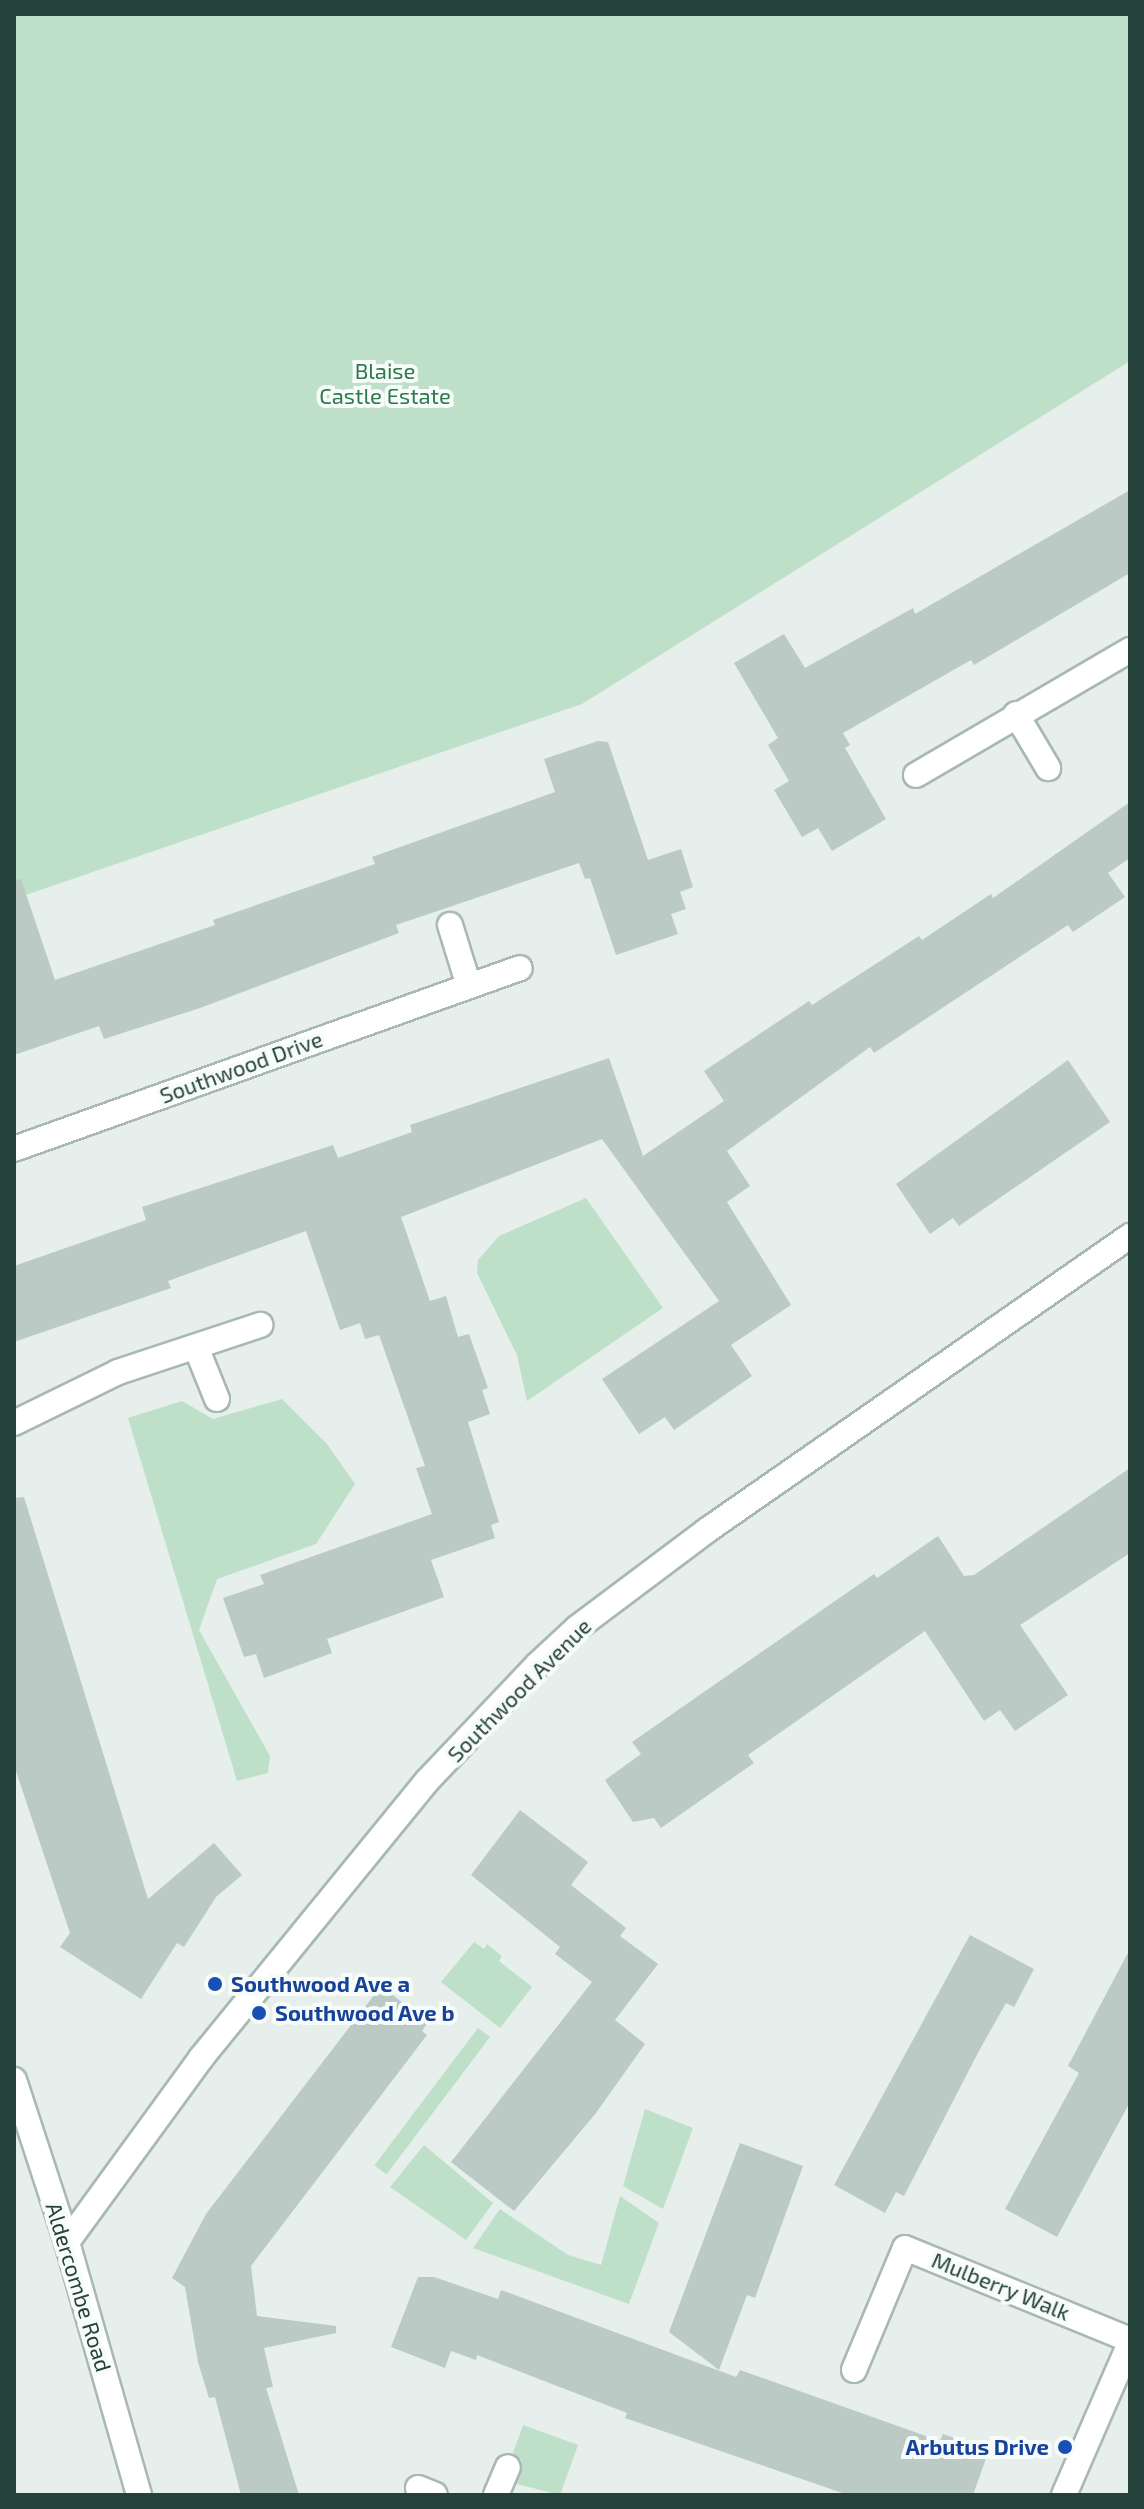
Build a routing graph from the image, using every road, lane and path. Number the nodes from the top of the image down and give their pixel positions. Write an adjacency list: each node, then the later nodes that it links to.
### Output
1 (1130, 650): 2 (street)
2 (1016, 714): 3 (street); 4 (street)
3 (1048, 768)
4 (916, 775)
5 (450, 925): 7 (street)
6 (520, 968): 7 (street, Southwood Drive)
7 (469, 986): 8 (street, Southwood Drive)
8 (14, 1149)
9 (1130, 1236): 15 (street, Southwood Avenue)
10 (260, 1325): 11 (street)
11 (196, 1347): 12 (street); 13 (street)
12 (217, 1399)
13 (14, 1423)
14 (14, 2080): 15 (street, Aldercombe Road)
15 (67, 2242): 19 (street, Aldercombe Road)
16 (1130, 2341): 17 (street, Mulberry Walk); 21 (street)
17 (854, 2370)
18 (508, 2467): 20 (street)
19 (139, 2495)
20 (496, 2495)
21 (1064, 2495)

